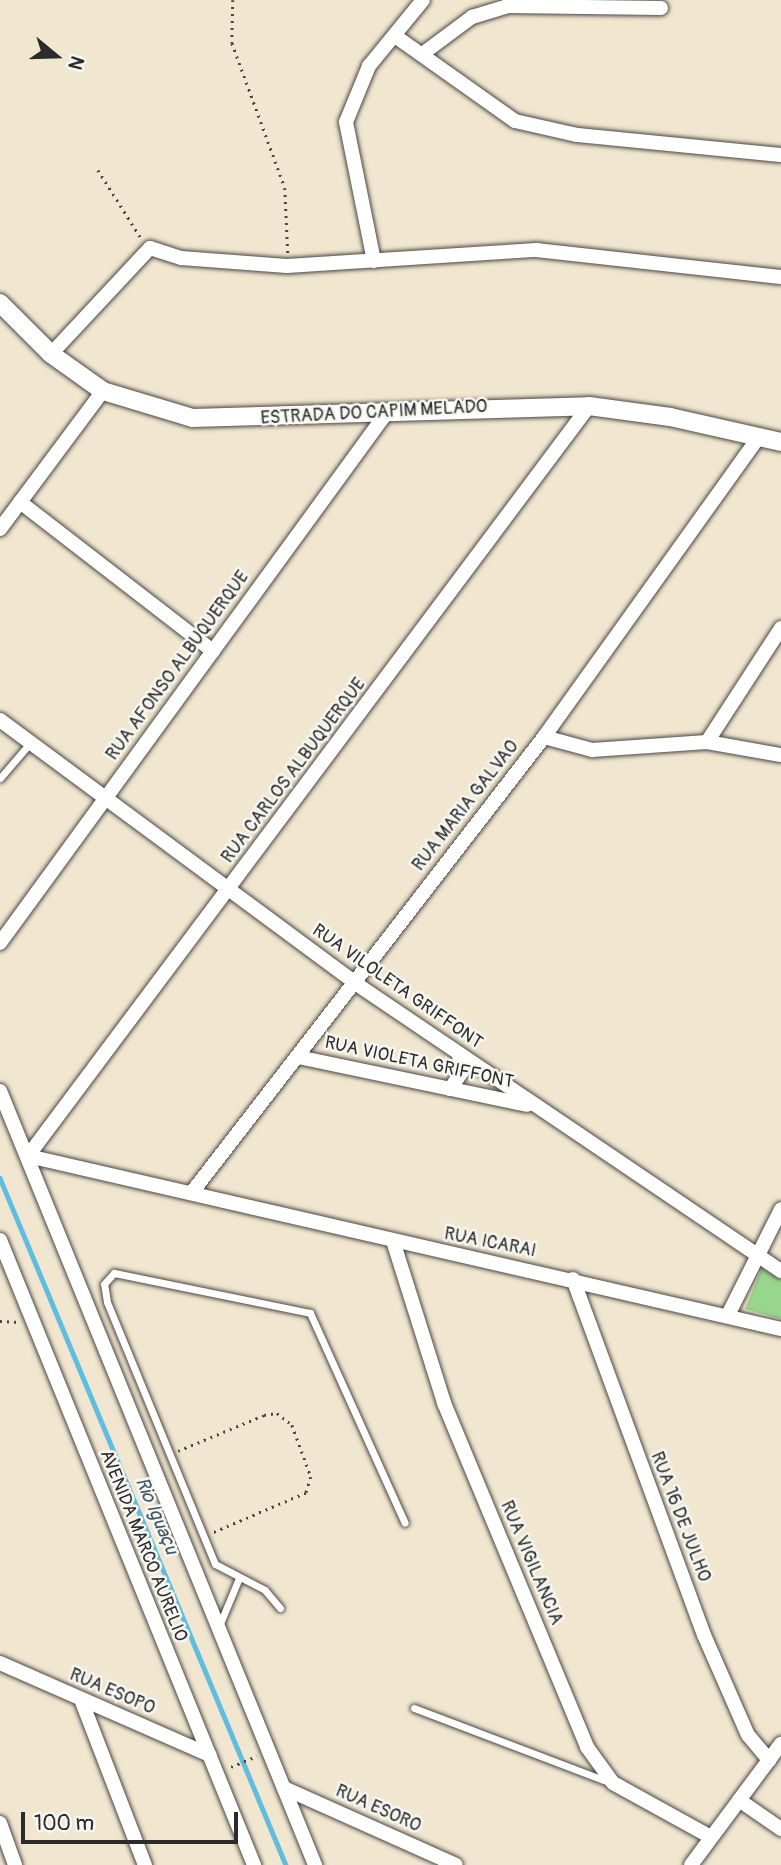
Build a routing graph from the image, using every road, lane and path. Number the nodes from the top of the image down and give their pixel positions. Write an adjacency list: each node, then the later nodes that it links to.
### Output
1 (233, 0): 10 (path)
2 (423, 0): 4 (street)
3 (661, 8): 5 (street)
4 (395, 36): 5 (street); 9 (street)
5 (425, 52): 6 (street)
6 (781, 155)
7 (98, 170): 8 (path)
8 (150, 248): 10 (street); 13 (street)
9 (374, 261): 10 (street); 11 (street)
10 (287, 266)
11 (781, 277)
12 (0, 303): 13 (street, ESTRADA DO CAPIM MELADO)
13 (51, 354): 14 (street, ESTRADA DO CAPIM MELADO)
14 (103, 391): 16 (street, ESTRADA DO CAPIM MELADO); 19 (street)
15 (589, 407): 16 (street, ESTRADA DO CAPIM MELADO); 17 (street, ESTRADA DO CAPIM MELADO); 30 (street, RUA CARLOS ALBUQUERQUE)
16 (387, 412): 22 (street, RUA AFONSO ALBUQUERQUE)
17 (759, 438): 18 (street, ESTRADA DO CAPIM MELADO); 24 (street, RUA MARIA GALVAO)
18 (781, 442)
19 (20, 502): 20 (street); 22 (street)
20 (0, 529)
21 (781, 628): 25 (street)
22 (213, 651): 29 (street, RUA AFONSO ALBUQUERQUE)
23 (0, 720): 26 (street, RUA VILOLETA GRIFFONT)
24 (544, 737): 25 (street); 32 (street, RUA MARIA GALVAO)
25 (707, 742): 27 (street)
26 (30, 743): 28 (lane); 29 (street, RUA VILOLETA GRIFFONT)
27 (781, 755)
28 (0, 778)
29 (104, 798): 30 (street, RUA VILOLETA GRIFFONT); 31 (street, RUA AFONSO ALBUQUERQUE)
30 (230, 890): 32 (street, RUA VILOLETA GRIFFONT); 38 (street, RUA CARLOS ALBUQUERQUE)
31 (0, 943)
32 (355, 983): 33 (street, RUA VILOLETA GRIFFONT); 34 (street, RUA MARIA GALVAO)
33 (459, 1055): 35 (street); 37 (street, RUA VILOLETA GRIFFONT)
34 (298, 1057): 35 (street, RUA VIOLETA GRIFFONT); 39 (street, RUA MARIA GALVAO)
35 (450, 1089): 37 (street, RUA VIOLETA GRIFFONT)
36 (0, 1091): 38 (street)
37 (533, 1106): 43 (street, RUA VILOLETA GRIFFONT)
38 (28, 1156): 39 (street, RUA ICARAI); 55 (street)
39 (193, 1191): 42 (street, RUA ICARAI)
40 (781, 1209): 43 (street)
41 (0, 1240): 48 (street, AVENIDA MARCO AURELIO)
42 (394, 1244): 45 (street, RUA ICARAI); 64 (street, RUA VIGILANCIA)
43 (760, 1257): 44 (street, RUA VILOLETA GRIFFONT); 46 (street)
44 (781, 1271)
45 (573, 1279): 46 (street, RUA ICARAI); 62 (street, RUA 16 DE JULHO)
46 (729, 1313): 49 (street, RUA ICARAI)
47 (0, 1321): 48 (path)
48 (33, 1323): 61 (street, AVENIDA MARCO AURELIO)
49 (781, 1329)
50 (170, 1454): 51 (lane); 52 (lane); 52 (path)
51 (405, 1523)
52 (203, 1536): 53 (lane)
53 (239, 1578): 54 (lane); 55 (lane)
54 (279, 1608)
55 (217, 1630): 65 (street)
56 (0, 1663): 57 (street, RUA ESOPO)
57 (82, 1702): 61 (street, RUA ESOPO); 71 (street)
58 (414, 1708): 64 (lane)
59 (781, 1744): 62 (street)
60 (262, 1754): 63 (path)
61 (209, 1755): 72 (street, AVENIDA MARCO AURELIO)
62 (769, 1760): 66 (street)
63 (223, 1770)
64 (613, 1783): 69 (street, RUA VIGILANCIA)
65 (284, 1788): 73 (street); 74 (street, RUA ESORO)
66 (739, 1800): 68 (street); 69 (street)
67 (0, 1823): 70 (street)
68 (781, 1829)
69 (711, 1838): 75 (street)
70 (15, 1865)
71 (145, 1865)
72 (254, 1865)
73 (315, 1865)
74 (456, 1865)
75 (691, 1865)

